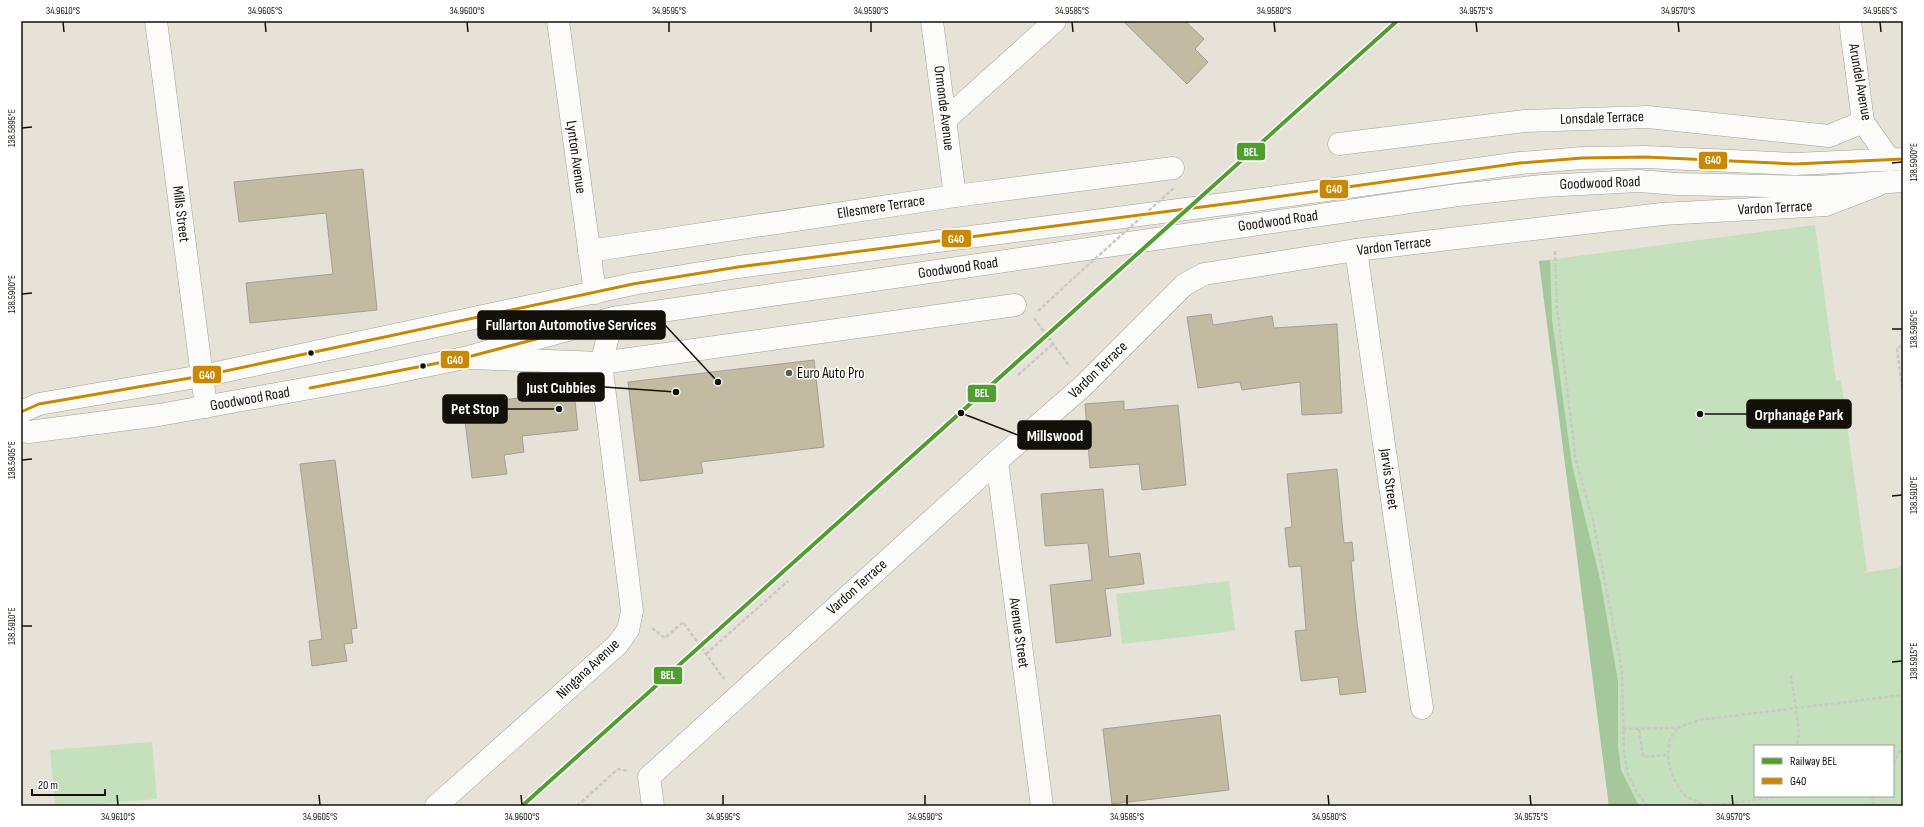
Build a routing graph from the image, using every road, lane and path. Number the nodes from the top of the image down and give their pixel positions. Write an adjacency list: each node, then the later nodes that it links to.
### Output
1 (156, 21): 26 (street, Mills Street)
2 (558, 21): 17 (street, Lynton Avenue)
3 (932, 21): 6 (street, Ormonde Avenue)
4 (1055, 21): 6 (street)
5 (1850, 21): 7 (street, Arundel Avenue)
6 (945, 120): 13 (street, Ormonde Avenue)
7 (1864, 122): 8 (street, Lonsdale Terrace); 9 (street, Arundel Avenue)
8 (1339, 144)
9 (1897, 159): 18 (street, Goodwood Road)
10 (1174, 177): 13 (street, Ellesmere Terrace); 21 (path, bridge)
11 (1894, 182): 12 (street, Goodwood Road); 14 (street, Vardon Terrace)
12 (1677, 184): 14 (street, Vardon Terrace); 20 (street, Goodwood Road)
13 (955, 196): 17 (street, Ellesmere Terrace)
14 (1662, 214): 15 (street, Vardon Terrace)
15 (1555, 227): 16 (street, Vardon Terrace); 42 (path)
16 (1356, 250): 27 (street, Vardon Terrace); 39 (street, Jarvis Street)
17 (589, 251): 18 (street, Lynton Avenue)
18 (595, 293): 26 (street, Goodwood Road)
19 (1016, 304): 24 (street)
20 (613, 318): 23 (street, Goodwood Road); 24 (street, Ningana Avenue)
21 (1053, 344): 25 (path); 27 (path)
22 (1903, 346): 28 (path)
23 (464, 358): 24 (street); 29 (street, Goodwood Road)
24 (601, 363): 34 (street, Ningana Avenue)
25 (1018, 375)
26 (202, 376): 29 (street, Mills Street); 30 (street, Goodwood Road)
27 (1083, 386): 32 (street, Vardon Terrace)
28 (1902, 388)
29 (206, 407): 31 (street, Goodwood Road)
30 (21, 412)
31 (21, 431)
32 (996, 461): 38 (street, Vardon Terrace); 53 (street, Avenue Street)
33 (788, 581): 35 (path)
34 (632, 611): 35 (path); 50 (street, Ningana Avenue)
35 (706, 654): 38 (path)
36 (1791, 675): 40 (path)
37 (1903, 695): 40 (path)
38 (736, 697): 48 (street, Vardon Terrace)
39 (1422, 708)
40 (1795, 708): 41 (path); 44 (path)
41 (1677, 728): 43 (path); 46 (path)
42 (1623, 729): 43 (path); 54 (path)
43 (1640, 729): 46 (path)
44 (1797, 745)
45 (1903, 745): 47 (path)
46 (1668, 756): 55 (path)
47 (1894, 762)
48 (649, 777): 51 (path); 52 (street)
49 (1776, 797): 56 (path)
50 (436, 806)
51 (577, 806)
52 (653, 806)
53 (1042, 806)
54 (1647, 806)
55 (1705, 806)
56 (1711, 806)

